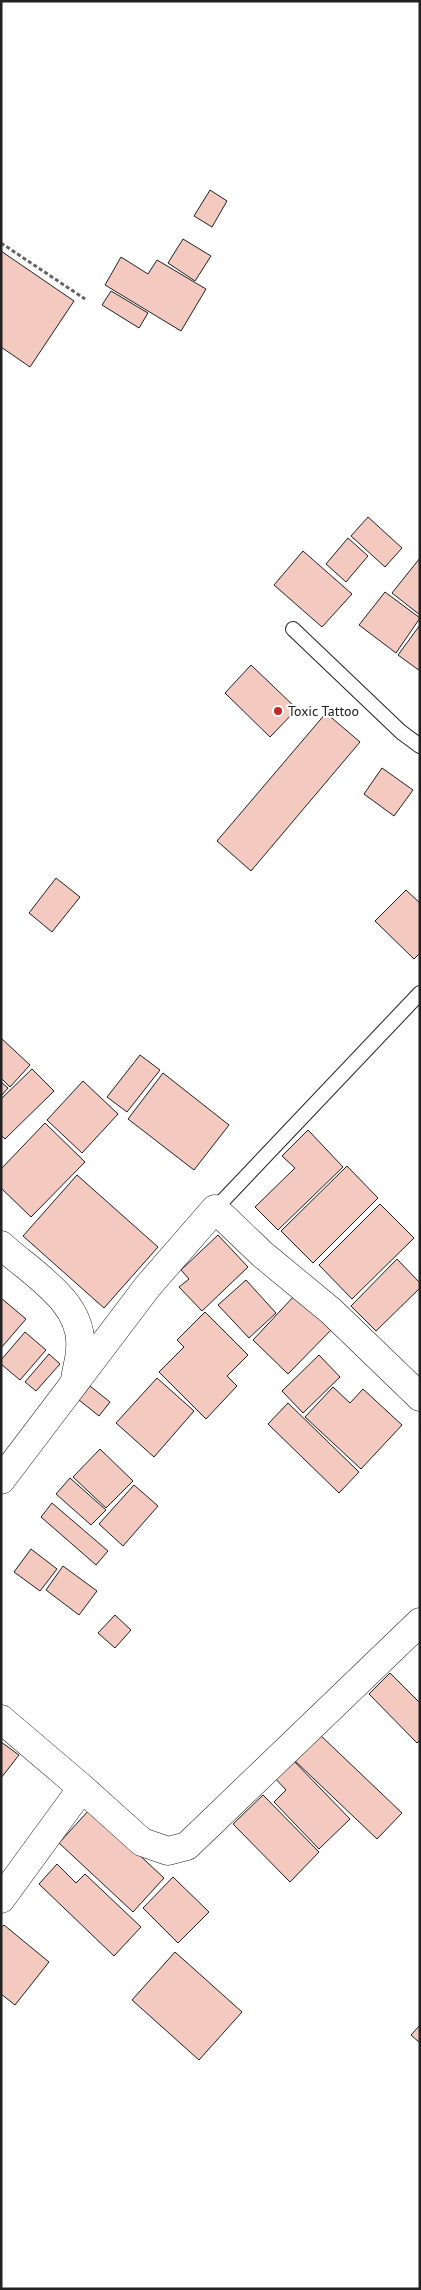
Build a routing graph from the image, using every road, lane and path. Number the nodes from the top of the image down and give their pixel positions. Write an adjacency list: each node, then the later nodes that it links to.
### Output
1 (1, 243): 2 (path)
2 (85, 299)
3 (293, 629): 4 (lane)
4 (420, 746)
5 (420, 993): 6 (lane)
6 (214, 1209): 8 (street); 9 (street)
7 (1, 1245): 8 (street)
8 (74, 1381): 10 (street)
9 (420, 1397)
10 (1, 1480)
11 (420, 1622): 13 (street)
12 (1, 1719): 13 (street)
13 (82, 1788): 14 (street)
14 (1, 1898)

